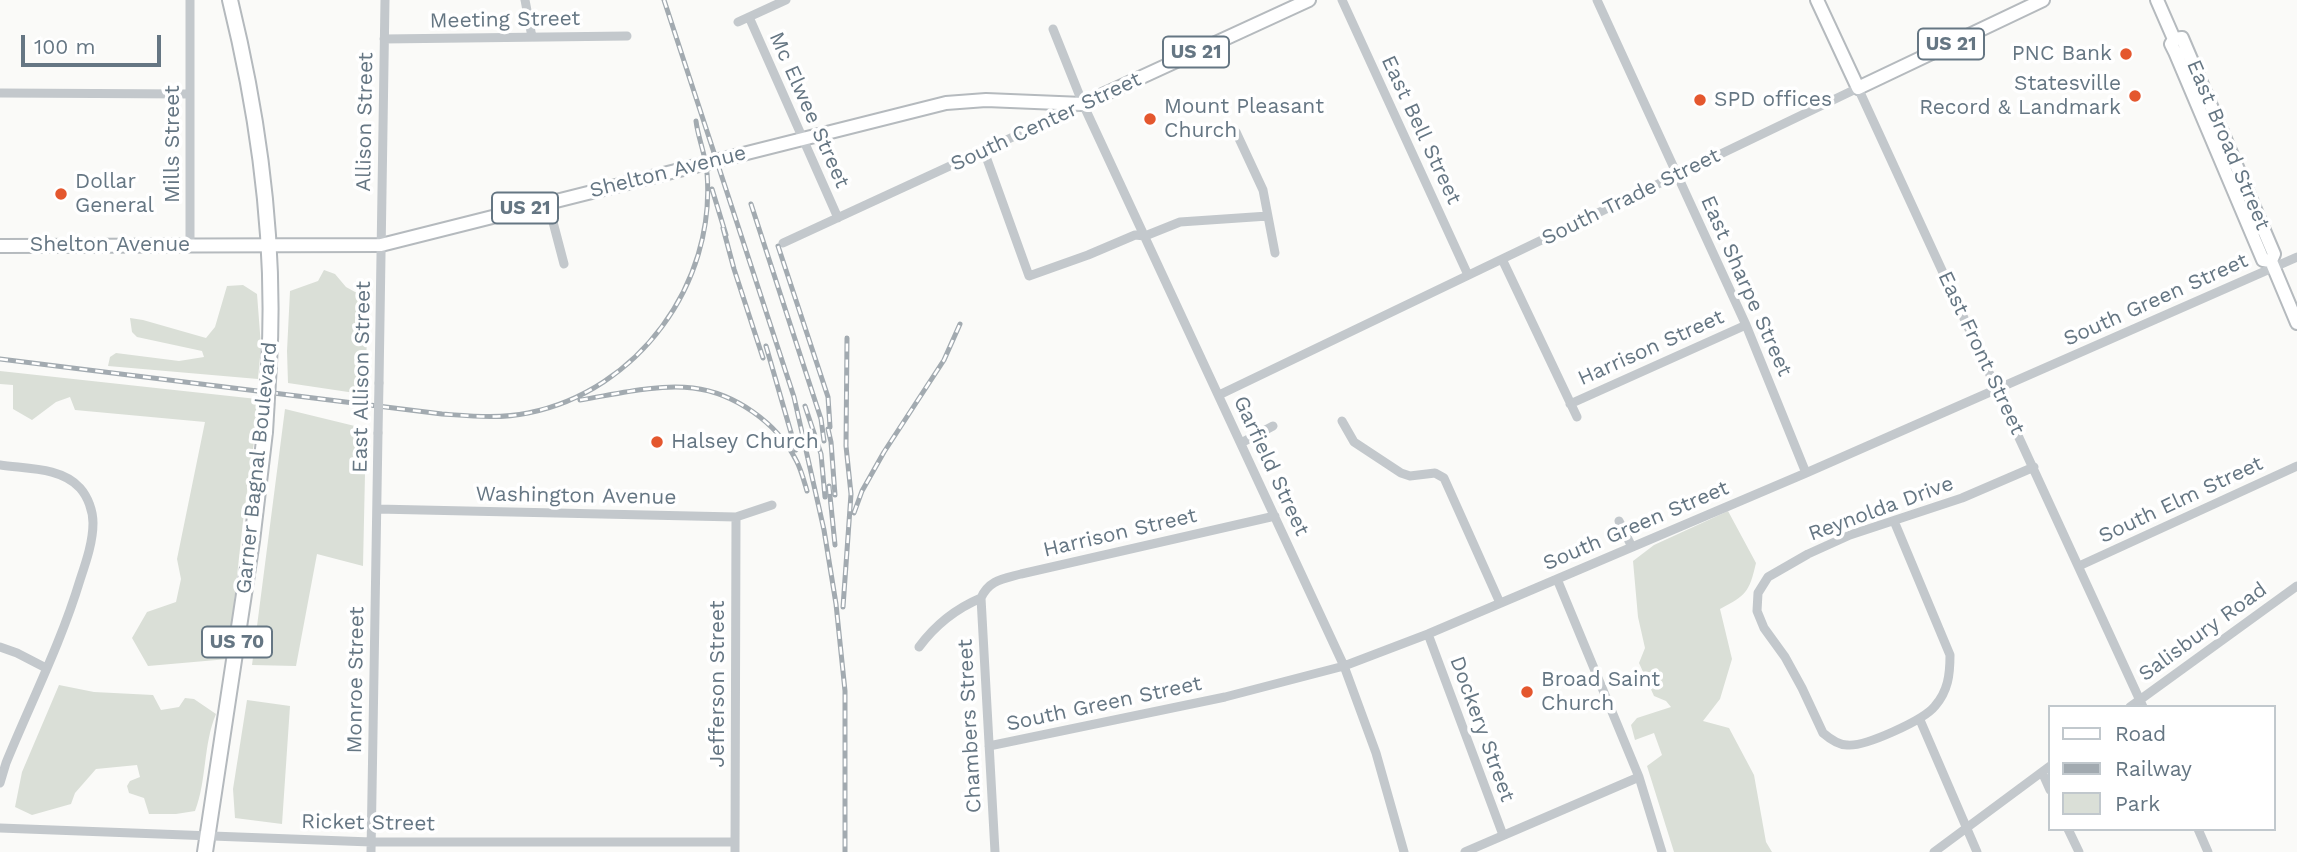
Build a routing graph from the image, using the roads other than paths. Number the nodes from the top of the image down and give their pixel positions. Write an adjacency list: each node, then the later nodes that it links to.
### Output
1 (190, 0): 20 (street, Mills Street)
2 (230, 0): 32 (highway, Garner Bagnal Boulevard / US 70)
3 (385, 0): 17 (street, Allison Street)
4 (525, 0): 16 (street)
5 (786, 0): 12 (street)
6 (1308, 0): 21 (main road, South Center Street / US 21)
7 (1342, 0): 40 (street, East Bell Street)
8 (1598, 0): 25 (street, East Sharpe Street)
9 (1818, 0): 18 (main road, East Front Street)
10 (2157, 0): 39 (main road, East Broad Street)
11 (2037, 1): 18 (main road, South Trade Street / US 21)
12 (749, 17): 13 (street); 23 (street, Mc Elwee Street)
13 (738, 22)
14 (1053, 29): 21 (street, Garfield Street)
15 (626, 36): 16 (street, Meeting Street)
16 (532, 37): 17 (street, Meeting Street)
17 (384, 39): 33 (street, Allison Street)
18 (1858, 88): 25 (street, South Trade Street); 43 (street, East Front Street)
19 (0, 93): 20 (street)
20 (190, 94): 31 (street, Mills Street)
21 (1083, 104): 23 (main road, Shelton Avenue / US 21); 24 (street, South Center Street); 29 (street, Garfield Street)
22 (1236, 132): 27 (street)
23 (803, 138): 26 (main road, Shelton Avenue / US 21); 28 (street, Mc Elwee Street)
24 (984, 150): 28 (street, South Center Street); 29 (street)
25 (1678, 174): 37 (street, South Trade Street); 42 (street, East Sharpe Street)
26 (548, 203): 33 (main road, Shelton Avenue / US 21); 38 (street)
27 (1268, 216): 29 (street); 35 (street)
28 (838, 218): 30 (street, South Center Street)
29 (1145, 236): 44 (street, Garfield Street)
30 (783, 243)
31 (190, 245): 32 (main road, Shelton Avenue / US 21); 34 (main road, Shelton Avenue / US 21)
32 (268, 245): 33 (main road, Shelton Avenue / US 21); 82 (highway, Garner Bagnal Boulevard / US 70, bridge)
33 (381, 245): 55 (street, East Allison Street, bridge)
34 (0, 246)
35 (1275, 253)
36 (2297, 257): 39 (street, South Green Street)
37 (1502, 259): 40 (street, South Trade Street); 45 (street)
38 (564, 264)
39 (2272, 264): 41 (main road, East Broad Street); 43 (street, South Green Street)
40 (1468, 275): 44 (street, South Trade Street)
41 (2297, 323)
42 (1746, 325): 45 (street, Harrison Street); 53 (street, East Sharpe Street)
43 (1997, 390): 52 (street, East Front Street); 53 (street, South Green Street)
44 (1219, 395): 49 (street, Garfield Street)
45 (1570, 404): 46 (street)
46 (1577, 417)
47 (1342, 421): 65 (street)
48 (1273, 426): 49 (street)
49 (1241, 443): 56 (street, Garfield Street)
50 (0, 465): 70 (street)
51 (2297, 466): 61 (street, South Elm Street)
52 (2034, 467): 59 (street, Reynolda Drive); 61 (street, East Front Street)
53 (1806, 473): 60 (street, South Green Street)
54 (772, 505): 57 (street, Washington Avenue)
55 (377, 509): 57 (street, Washington Avenue); 83 (street, Monroe Street)
56 (1275, 516): 64 (street, Harrison Street); 69 (street, Garfield Street)
57 (736, 517): 85 (street, Jefferson Street)
58 (1619, 521): 60 (street)
59 (1894, 521): 72 (street); 72 (street, Reynolda Drive)
60 (1632, 547): 62 (street, South Green Street)
61 (2079, 566): 71 (street, East Front Street)
62 (1557, 579): 65 (street, South Green Street); 75 (street)
63 (2297, 586): 71 (street, Salisbury Road)
64 (981, 598): 67 (street, Harrison Street); 73 (street, Chambers Street)
65 (1500, 603): 66 (street, South Green Street)
66 (1429, 634): 69 (street, South Green Street); 81 (street, Dockery Street)
67 (919, 646)
68 (0, 647): 70 (street)
69 (1344, 666): 73 (street, South Green Street); 88 (street, Garfield Street)
70 (46, 668): 76 (street)
71 (2141, 703)
72 (1920, 720): 78 (street)
73 (989, 746): 87 (street, Chambers Street)
74 (2046, 769): 78 (street)
75 (1639, 777): 81 (street); 90 (street)
76 (0, 783)
77 (0, 828): 82 (street, Ricket Street)
78 (1966, 828): 91 (street); 92 (street)
79 (2069, 831): 93 (street)
80 (2199, 831): 94 (street)
81 (1503, 835): 89 (street)
82 (208, 836): 83 (street, Ricket Street); 86 (highway, Garner Bagnal Boulevard / US 70)
83 (371, 847): 84 (street, Ricket Street)
84 (505, 847): 85 (street, Ricket Street)
85 (735, 847)
86 (205, 852)
87 (995, 852)
88 (1404, 852)
89 (1465, 852)
90 (1662, 852)
91 (1934, 852)
92 (1977, 852)
93 (2079, 852)
94 (2208, 852)

